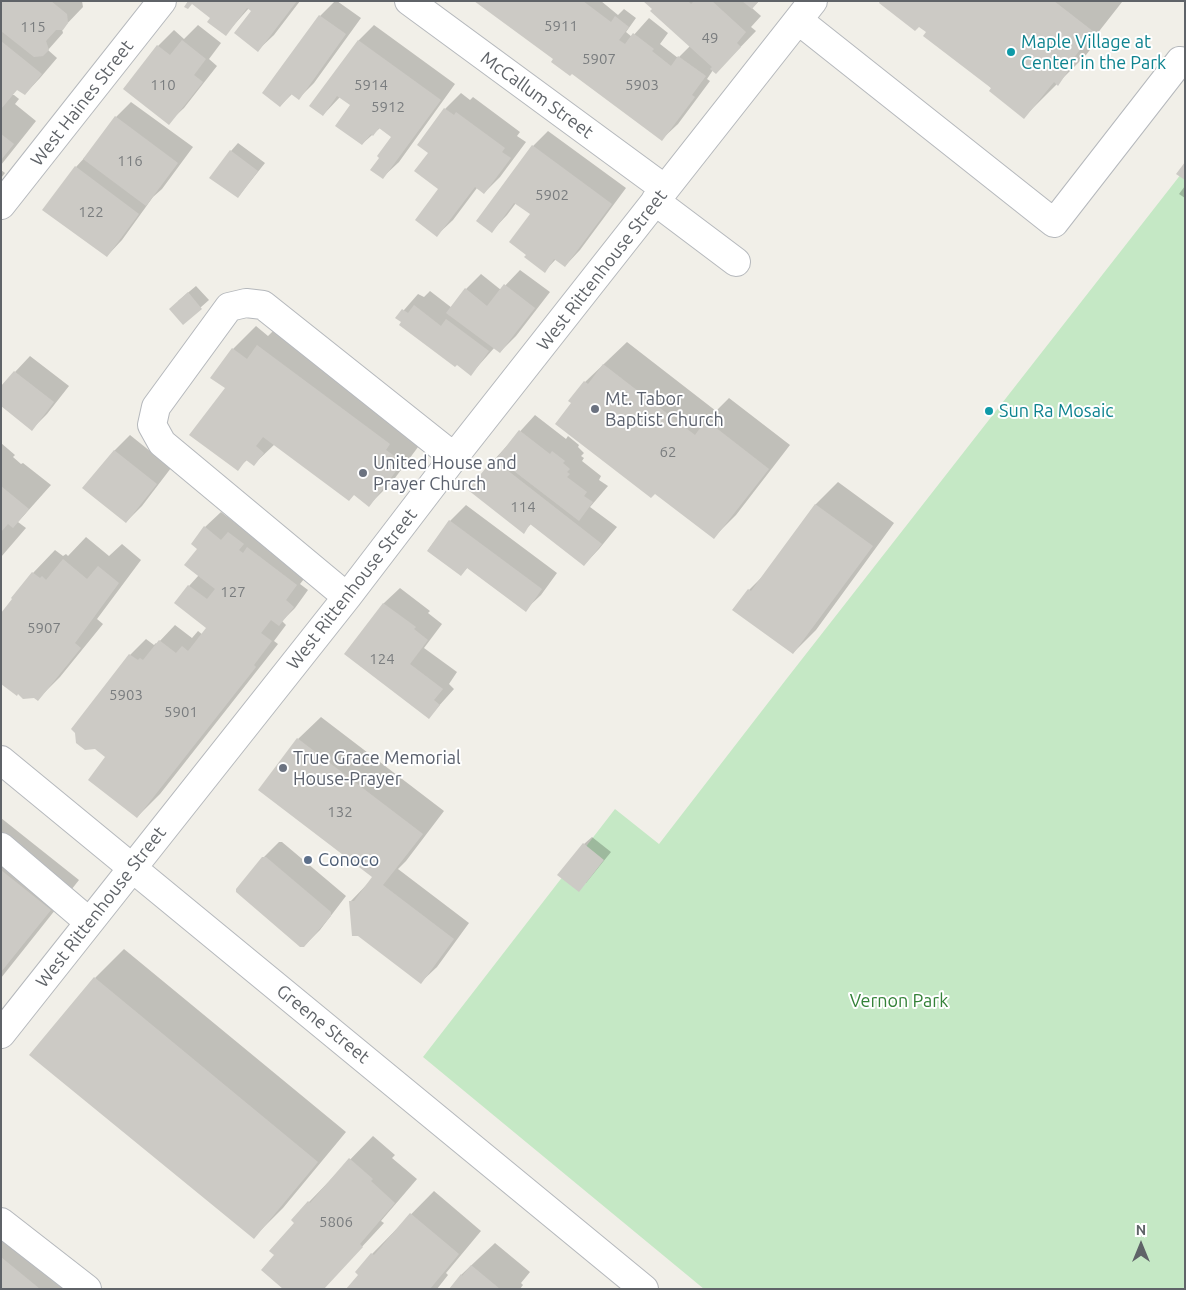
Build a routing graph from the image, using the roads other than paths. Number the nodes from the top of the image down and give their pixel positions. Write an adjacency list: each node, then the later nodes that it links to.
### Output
1 (162, 1): 6 (street, West Haines Street)
2 (409, 1): 5 (street, McCallum Street)
3 (806, 11): 4 (street); 5 (street, West Rittenhouse Street)
4 (1180, 61)
5 (660, 195): 7 (street, McCallum Street); 8 (street, West Rittenhouse Street)
6 (1, 205)
7 (736, 262)
8 (454, 457): 9 (street, West Rittenhouse Street); 9 (street)
9 (347, 597): 12 (street, West Rittenhouse Street)
10 (1, 760): 12 (street, Greene Street)
11 (1, 847): 13 (street)
12 (132, 868): 13 (street, West Rittenhouse Street); 17 (street, Greene Street)
13 (89, 922): 14 (street, West Rittenhouse Street)
14 (1, 1034)
15 (1, 1222): 16 (street)
16 (87, 1289)
17 (644, 1289)

